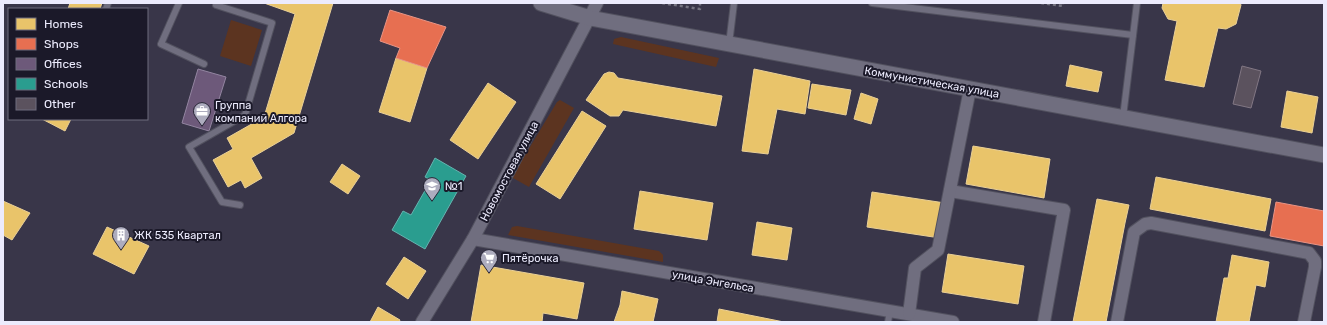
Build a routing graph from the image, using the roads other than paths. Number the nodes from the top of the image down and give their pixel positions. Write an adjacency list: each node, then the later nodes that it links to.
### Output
1 (180, 3): 12 (lane)
2 (217, 3): 17 (lane)
3 (540, 3): 9 (street, Коммунистическая улица)
4 (597, 3): 9 (street, Новомостовая улица)
5 (734, 3): 11 (lane)
6 (872, 3): 8 (lane)
7 (1137, 3): 10 (lane)
8 (911, 6): 10 (lane)
9 (590, 18): 13 (street, Коммунистическая улица); 18 (street, Новомостовая улица)
10 (1133, 35): 14 (lane)
11 (730, 36)
12 (204, 64)
13 (970, 89): 14 (street, Коммунистическая улица); 16 (street)
14 (1123, 117): 15 (street, Коммунистическая улица)
15 (1324, 154)
16 (950, 191): 19 (street); 23 (street)
17 (240, 205)
18 (473, 239): 20 (street, улица Энгельса); 21 (street, Новомостовая улица)
19 (909, 314): 20 (street, улица Энгельса); 22 (street, улица Энгельса)
20 (889, 317)
21 (422, 322)
22 (953, 322)
23 (1044, 322)
24 (1117, 322): 25 (street)
25 (1304, 322)

